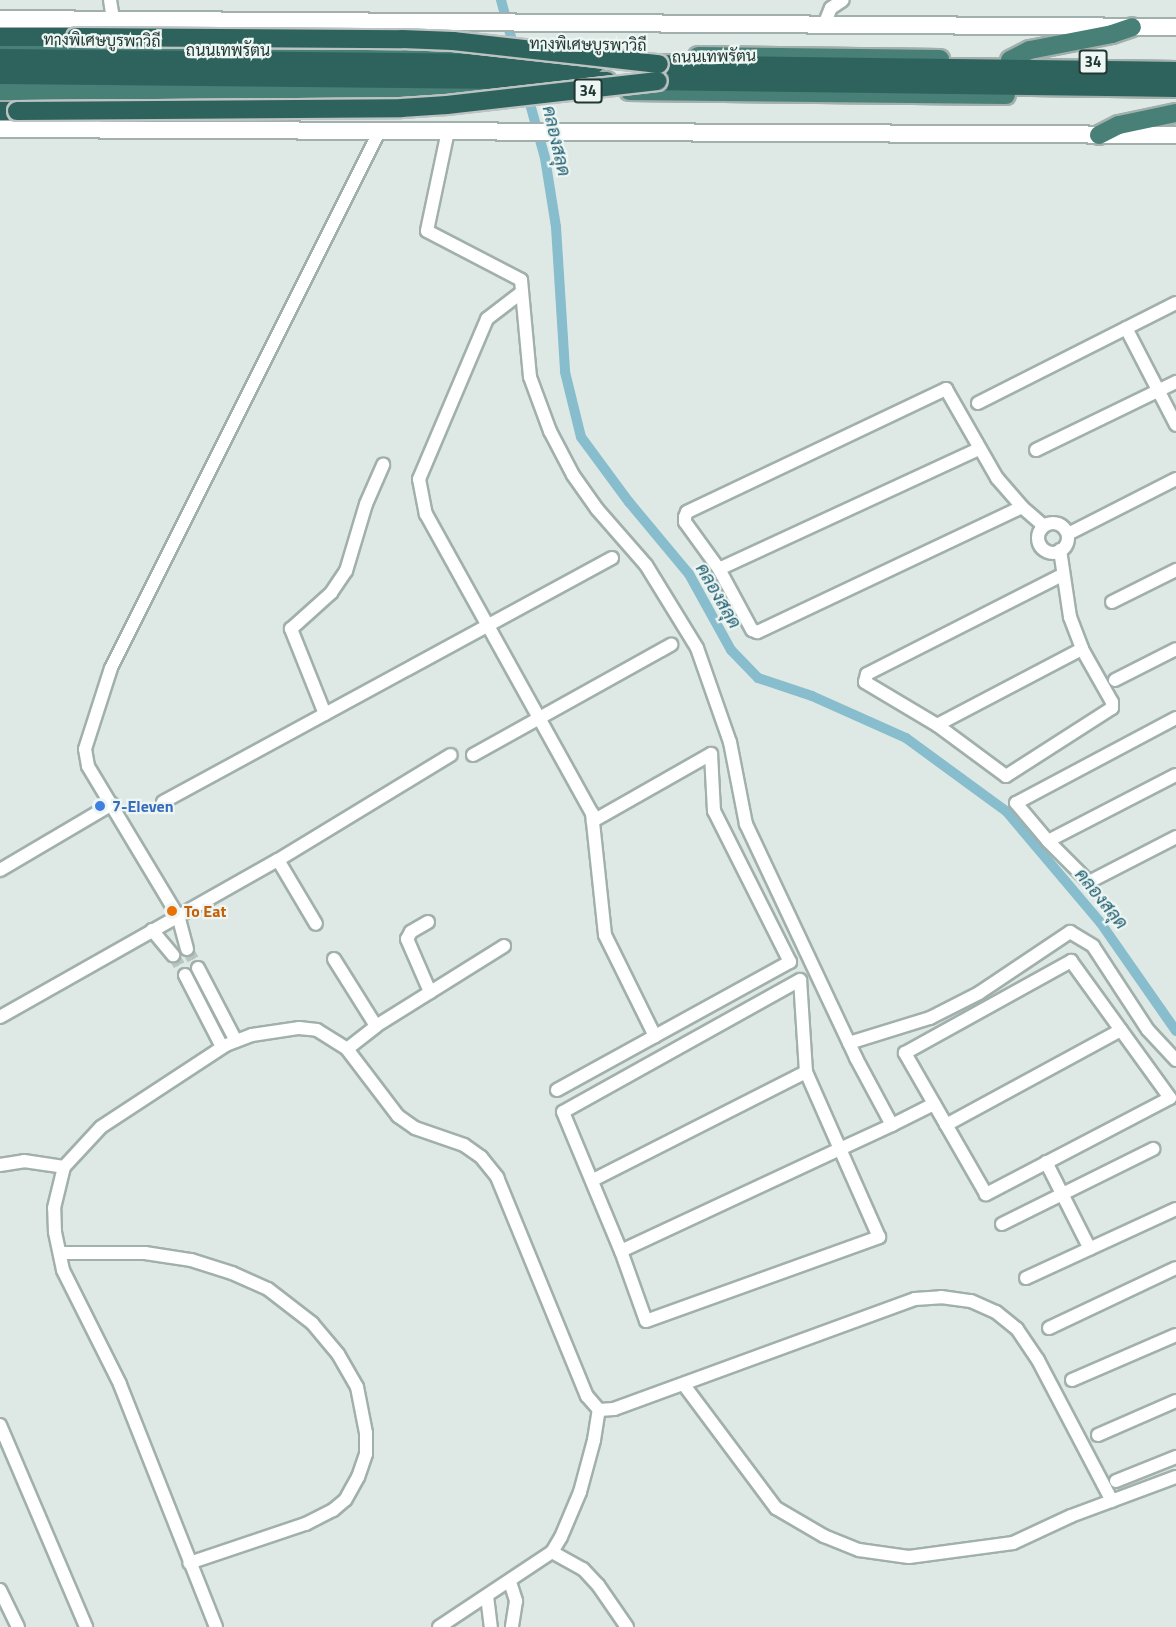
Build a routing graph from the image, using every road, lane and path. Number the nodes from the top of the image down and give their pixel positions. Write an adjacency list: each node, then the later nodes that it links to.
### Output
1 (110, 0): 4 (street)
2 (843, 0): 5 (street)
3 (0, 19): 4 (main road, ถนนเทพรัตน / 34)
4 (113, 19): 5 (main road, ถนนเทพรัตน / 34)
5 (824, 25): 6 (main road, ถนนเทพรัตน / 34)
6 (1132, 27): 7 (main road, ถนนเทพรัตน / 34); 11 (highway)
7 (1176, 27)
8 (0, 37): 14 (highway, bridge)
9 (0, 48): 11 (highway, ถนนเทพรัตน / 34)
10 (0, 58): 14 (highway, ทางพิเศษบูรพาวิถี, bridge)
11 (1010, 60): 12 (highway, ถนนเทพรัตน / 34)
12 (1176, 63)
13 (1176, 71): 14 (highway, ทางพิเศษบูรพาวิถี)
14 (658, 73): 15 (highway, ทางพิเศษบูรพาวิถี, bridge); 16 (highway, ทางพิเศษบูรพาวิถี); 19 (highway, bridge)
15 (0, 75)
16 (1176, 88)
17 (0, 91): 18 (highway, ถนนเทพรัตน / 34)
18 (1176, 97)
19 (0, 111)
20 (1176, 113): 24 (highway)
21 (0, 129): 23 (main road)
22 (448, 131): 23 (main road); 24 (main road); 26 (street)
23 (379, 132): 59 (street)
24 (1099, 135): 25 (main road)
25 (1176, 135)
26 (522, 292): 46 (street); 81 (street)
27 (1176, 303): 28 (street)
28 (1126, 328): 30 (street); 31 (street)
29 (1176, 382): 30 (street)
30 (1160, 390): 32 (street); 34 (street)
31 (978, 403)
32 (1176, 425)
33 (979, 449): 37 (street); 42 (street); 42 (street)
34 (1036, 450)
35 (383, 465): 51 (street)
36 (1176, 479): 39 (street)
37 (1022, 507): 38 (street); 42 (street)
38 (1044, 526): 39 (street); 40 (street)
39 (1068, 534): 40 (street)
40 (1060, 550): 44 (street)
41 (612, 558): 46 (street)
42 (719, 569)
43 (1176, 570): 45 (street)
44 (1062, 575): 48 (street); 54 (street)
45 (1112, 602)
46 (488, 625): 51 (street); 52 (street)
47 (670, 645): 52 (street)
48 (1082, 649): 54 (street); 54 (street)
49 (1176, 649): 50 (street)
50 (1115, 680)
51 (325, 714): 58 (street)
52 (538, 717): 55 (street); 60 (street)
53 (1176, 718): 62 (street)
54 (937, 725)
55 (473, 754)
56 (451, 755): 63 (street)
57 (1176, 775): 62 (street)
58 (163, 802)
59 (112, 804): 64 (street); 65 (street)
60 (593, 821): 79 (street); 79 (street)
61 (1176, 837): 62 (street)
62 (1048, 841)
63 (278, 860): 65 (street); 67 (street)
64 (0, 870)
65 (178, 916): 68 (street); 70 (street)
66 (428, 922): 75 (street)
67 (316, 924)
68 (152, 930): 71 (street); 76 (street)
69 (504, 946): 75 (street)
70 (187, 948)
71 (173, 955)
72 (334, 958): 77 (street)
73 (198, 968): 80 (street)
74 (185, 975): 82 (street)
75 (430, 992): 77 (street)
76 (0, 1017)
77 (376, 1026): 83 (street)
78 (1121, 1030): 87 (street); 89 (street); 92 (street)
79 (655, 1036): 86 (street)
80 (236, 1041): 82 (street); 83 (street)
81 (849, 1043): 84 (street); 88 (street)
82 (222, 1047): 94 (street)
83 (347, 1049): 109 (street)
84 (1176, 1060)
85 (806, 1072): 90 (street); 95 (street); 95 (street)
86 (556, 1090)
87 (934, 1104): 88 (street); 89 (street)
88 (892, 1125): 90 (street)
89 (946, 1125): 92 (street)
90 (840, 1149): 100 (street); 100 (street)
91 (1153, 1149): 96 (street)
92 (1046, 1162): 96 (street)
93 (0, 1165): 94 (street)
94 (64, 1167): 101 (street)
95 (593, 1180): 100 (street)
96 (1062, 1194): 98 (street); 99 (street)
97 (1176, 1209): 99 (street)
98 (1002, 1224)
99 (1090, 1249): 103 (street)
100 (621, 1251)
101 (60, 1253): 117 (street); 117 (street)
102 (1176, 1268): 104 (street)
103 (1026, 1278)
104 (1049, 1328)
105 (1176, 1335): 106 (street)
106 (1072, 1380)
107 (684, 1385): 109 (street); 115 (street); 115 (street)
108 (1176, 1401): 111 (street)
109 (599, 1410): 116 (street)
110 (0, 1425): 122 (street)
111 (1098, 1435)
112 (1176, 1457): 114 (street)
113 (1176, 1478): 115 (street)
114 (1116, 1481)
115 (1112, 1501)
116 (552, 1552): 118 (street); 127 (street)
117 (189, 1563): 123 (street)
118 (510, 1582): 120 (street); 126 (street)
119 (0, 1590): 121 (street)
120 (487, 1596): 124 (street); 125 (street)
121 (18, 1627)
122 (87, 1627)
123 (216, 1627)
124 (439, 1627)
125 (492, 1627)
126 (512, 1627)
127 (627, 1627)

